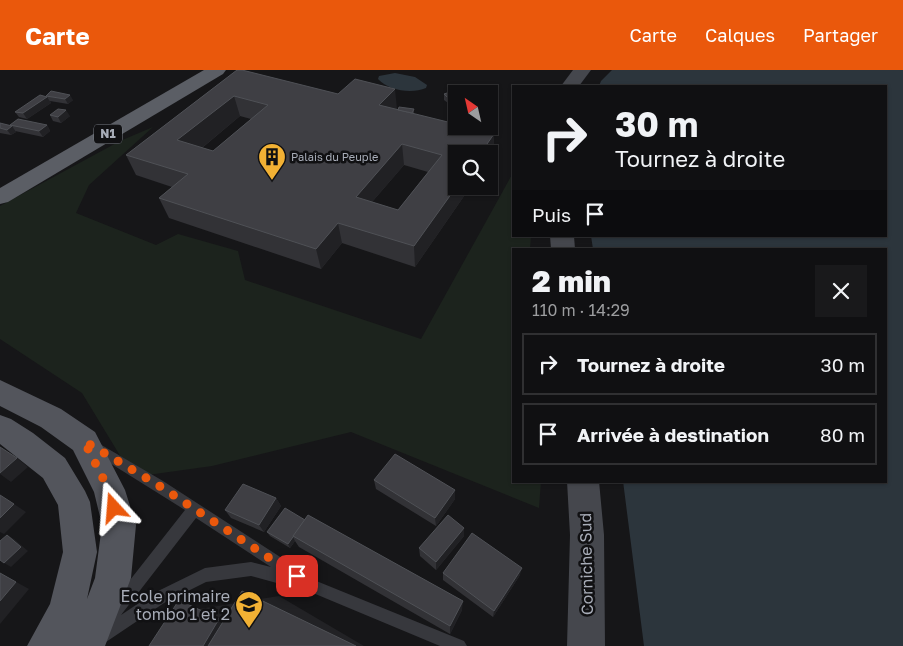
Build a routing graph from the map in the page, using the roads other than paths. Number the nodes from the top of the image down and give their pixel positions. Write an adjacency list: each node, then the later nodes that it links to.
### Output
1 (188, 70): 5 (highway, N1)
2 (217, 70): 6 (highway, N1)
3 (582, 70): 4 (main road)
4 (571, 85)
5 (8, 171)
6 (0, 197)
7 (0, 392): 9 (main road)
8 (0, 428): 13 (main road)
9 (84, 441): 11 (lane); 14 (main road)
10 (583, 483): 16 (main road, Corniche Sud)
11 (194, 510): 12 (lane); 14 (lane)
12 (313, 586): 14 (lane); 15 (lane)
13 (46, 646)
14 (87, 646)
15 (459, 646)
16 (586, 646)

